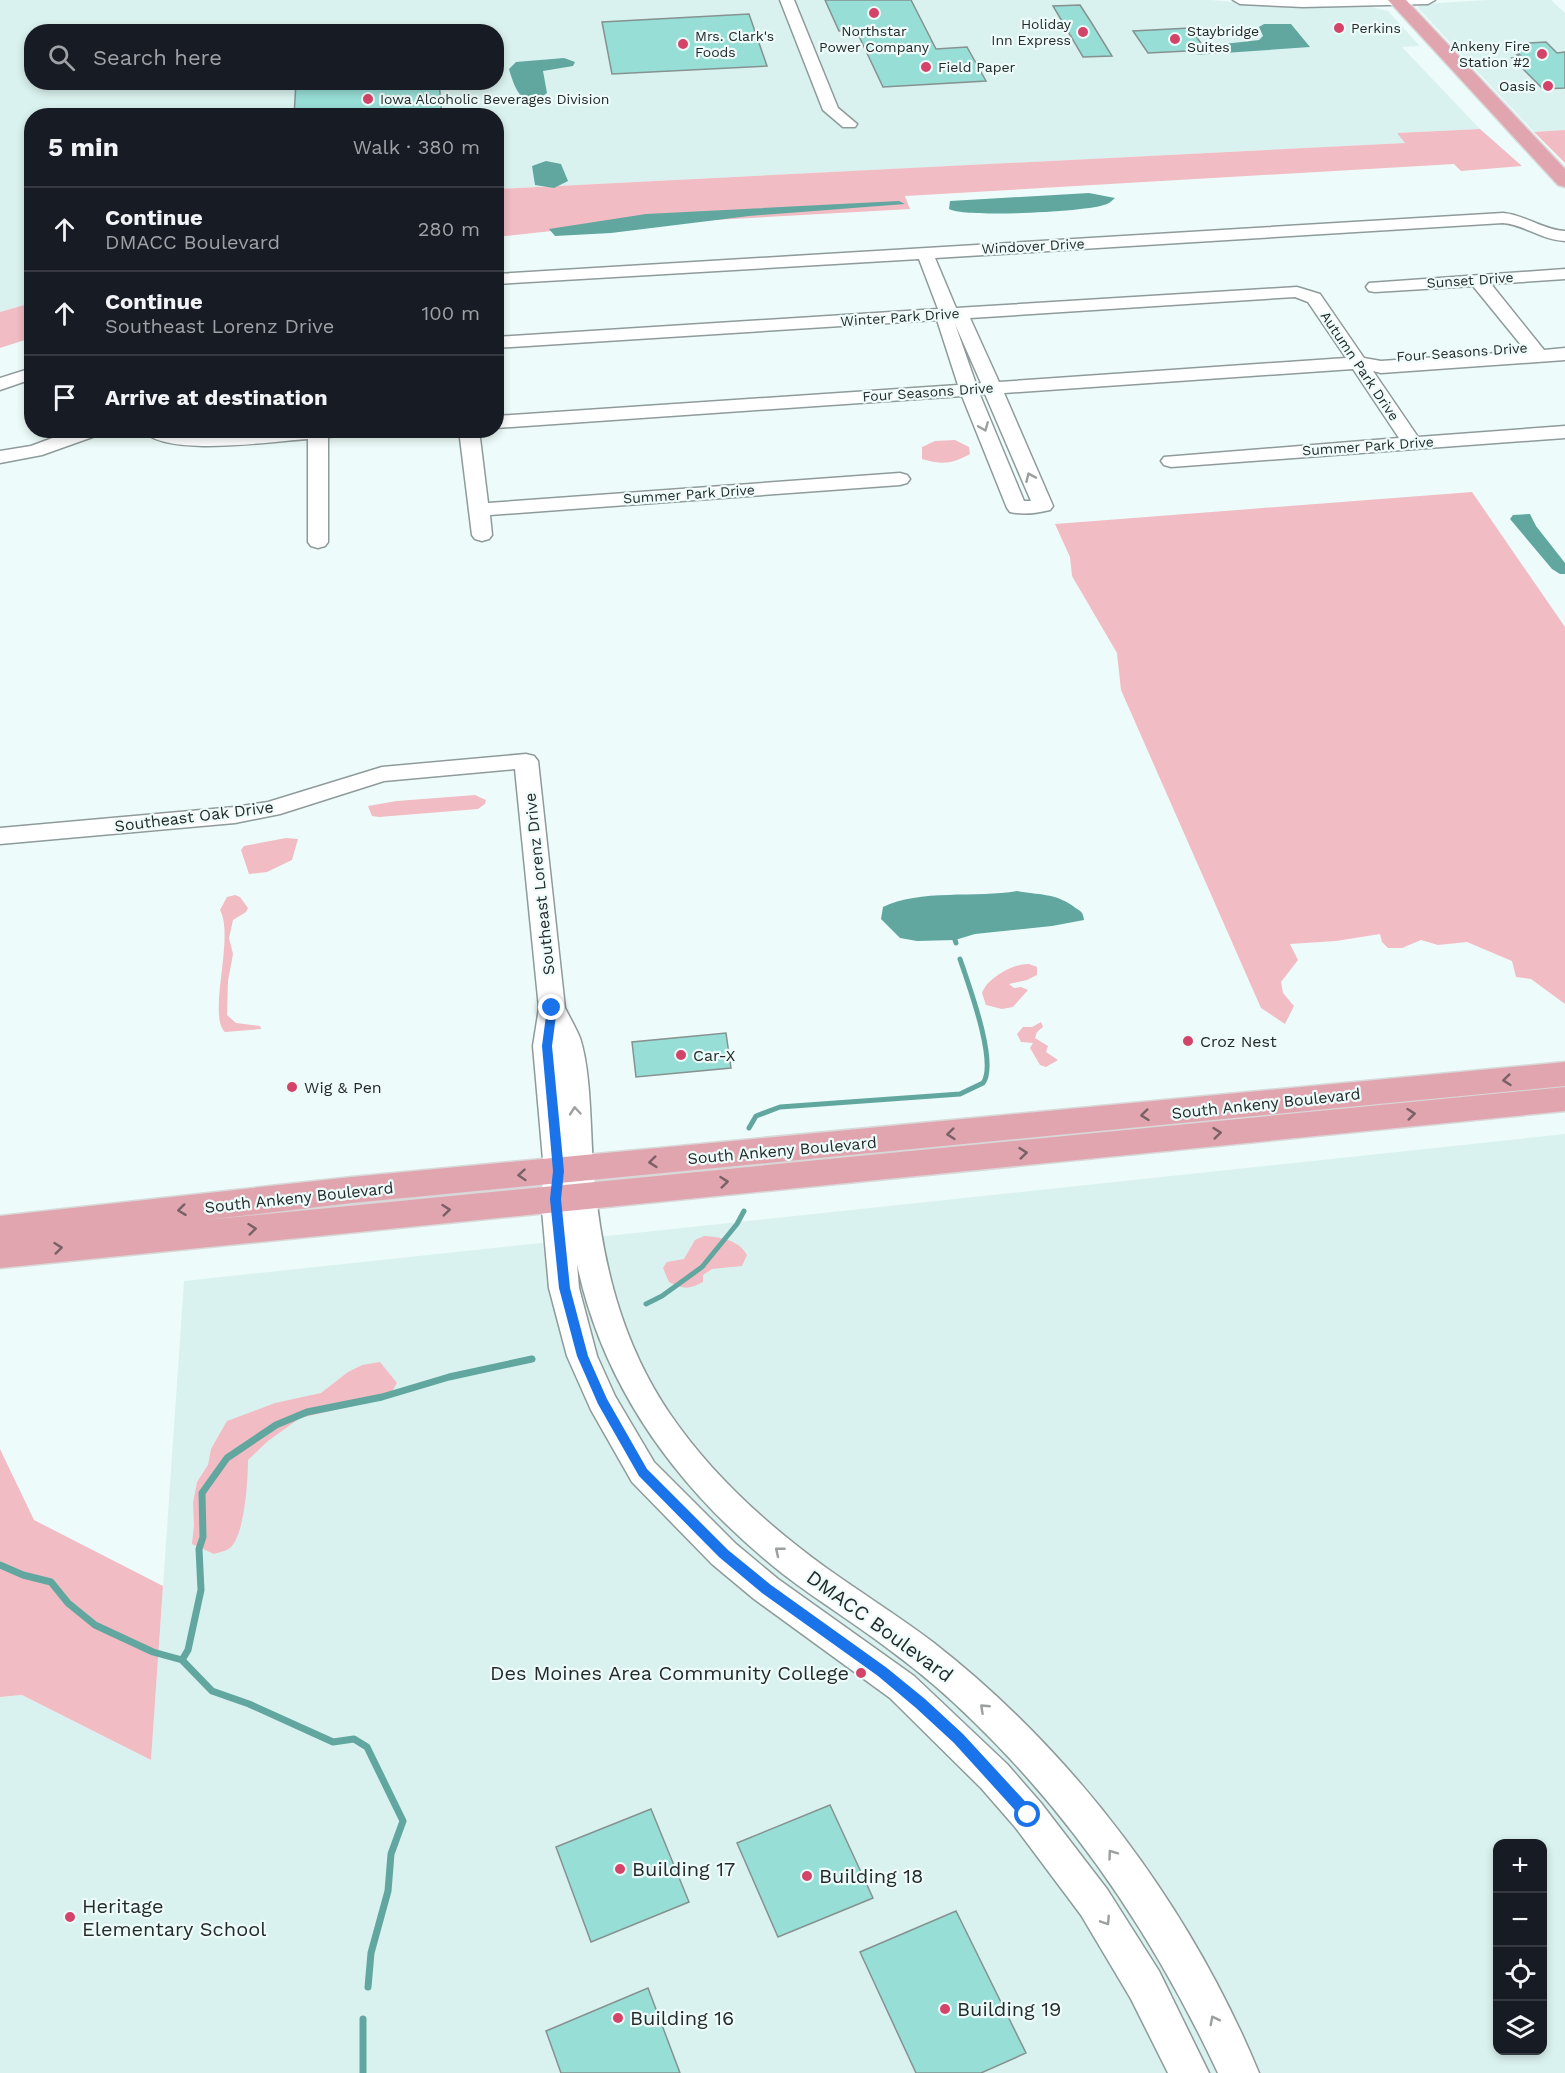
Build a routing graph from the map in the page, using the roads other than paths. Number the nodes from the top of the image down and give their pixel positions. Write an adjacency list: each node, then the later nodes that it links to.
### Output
1 (787, 0): 5 (street)
2 (1240, 0): 3 (street)
3 (1397, 0): 4 (street); 6 (main road)
4 (1428, 0)
5 (849, 124)
6 (1565, 181)
7 (1565, 236): 8 (street, Windover Drive)
8 (925, 253): 10 (street, Windover Drive); 14 (street)
9 (1565, 274): 11 (street, Sunset Drive)
10 (504, 279)
11 (1478, 280): 12 (street, Sunset Drive); 17 (street)
12 (1375, 287)
13 (1304, 293): 14 (street, Winter Park Drive); 19 (street, Autumn Park Drive)
14 (949, 314): 15 (street, Winter Park Drive); 22 (street); 23 (street)
15 (504, 342)
16 (1565, 345): 17 (street, Four Seasons Drive)
17 (1535, 351): 18 (street, Four Seasons Drive); 19 (street, Four Seasons Drive)
18 (1565, 354)
19 (1360, 363): 22 (street, Four Seasons Drive); 31 (street, Autumn Park Drive)
20 (24, 376): 21 (street)
21 (0, 384)
22 (991, 388): 23 (street, Four Seasons Drive); 23 (street, one-way to 22)
23 (969, 390): 24 (street, Four Seasons Drive)
24 (504, 421)
25 (1565, 432): 31 (street, Summer Park Drive)
26 (72, 438): 32 (street)
27 (169, 438): 28 (street)
28 (226, 438)
29 (318, 438): 37 (street)
30 (470, 438): 35 (street)
31 (1412, 443): 33 (street, Summer Park Drive)
32 (0, 457)
33 (1171, 461)
34 (900, 479): 35 (street, Summer Park Drive)
35 (479, 510): 36 (street)
36 (482, 535)
37 (318, 542)
38 (526, 761): 39 (street, Southeast Oak Drive); 43 (street, Southeast Lorenz Drive)
39 (0, 836)
40 (1565, 1074): 42 (main road, South Ankeny Boulevard, one-way to 42)
41 (1565, 1099): 42 (main road, South Ankeny Boulevard, one-way to 41)
42 (1345, 1108): 43 (main road, South Ankeny Boulevard)
43 (569, 1184): 44 (main road, South Ankeny Boulevard, one-way to 44); 45 (main road, South Ankeny Boulevard, one-way to 43); 46 (street, DMACC Boulevard, one-way to 46); 47 (street, DMACC Boulevard, one-way to 43)
44 (0, 1230)
45 (0, 1254)
46 (1189, 2073)
47 (1239, 2073)

